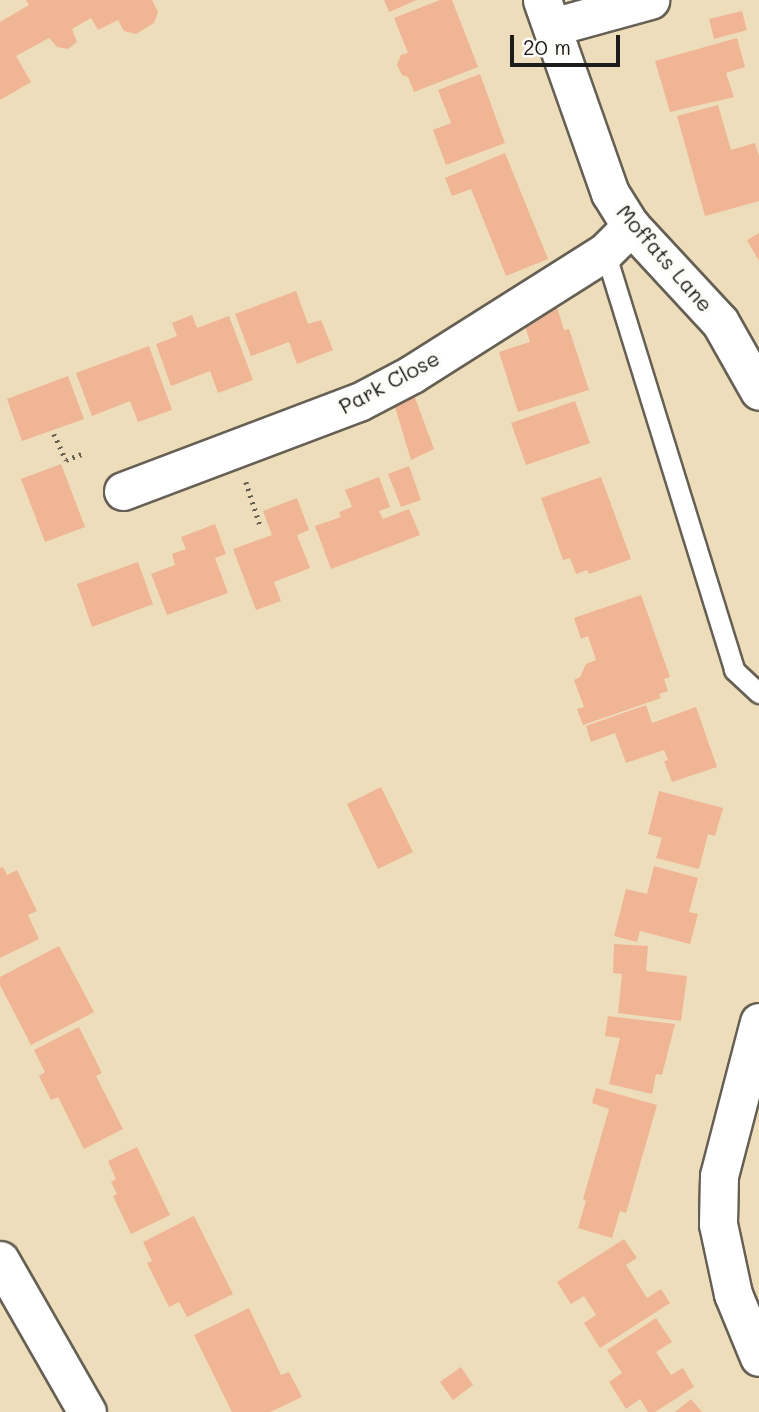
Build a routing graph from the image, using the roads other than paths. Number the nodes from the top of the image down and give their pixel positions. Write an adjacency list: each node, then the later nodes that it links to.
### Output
1 (650, 0): 2 (street)
2 (547, 14): 3 (street, Moffats Lane)
3 (631, 226): 4 (street, Park Close); 5 (street, Moffats Lane)
4 (605, 252): 6 (street, Park Close); 7 (lane)
5 (759, 391)
6 (123, 491)
7 (759, 693)
8 (759, 1022): 10 (street)
9 (0, 1260): 11 (street)
10 (759, 1357)
11 (87, 1412)

